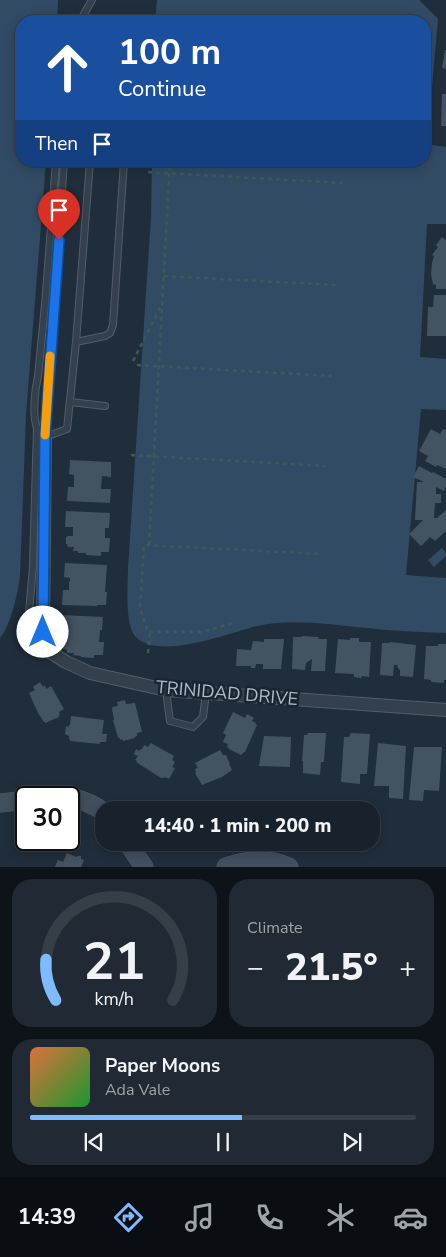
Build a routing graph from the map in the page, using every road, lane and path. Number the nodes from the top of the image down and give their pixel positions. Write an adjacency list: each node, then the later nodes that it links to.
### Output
1 (92, 0): 2 (lane)
2 (83, 15)
3 (56, 167): 29 (lane)
4 (64, 167): 21 (lane)
5 (90, 167): 14 (lane)
6 (124, 167): 14 (lane)
7 (170, 167): 9 (path)
8 (148, 172): 9 (path)
9 (169, 174): 10 (path); 11 (path)
10 (342, 182)
11 (164, 276): 12 (path); 13 (path)
12 (336, 285)
13 (162, 305): 15 (path); 17 (path)
14 (76, 342): 19 (lane)
15 (134, 361)
16 (137, 365): 17 (path)
17 (159, 366): 18 (path); 23 (path)
18 (332, 376)
19 (70, 402): 20 (lane); 21 (lane)
20 (105, 406)
21 (45, 437): 29 (street)
22 (131, 455): 23 (path)
23 (154, 456): 24 (path); 25 (path)
24 (326, 466)
25 (149, 545): 26 (path); 28 (path)
26 (322, 554)
27 (232, 623): 28 (path)
28 (150, 632): 30 (path)
29 (46, 643): 31 (street, TRINIDAD DRIVE)
30 (148, 653)
31 (166, 690): 32 (street, TRINIDAD DRIVE); 32 (lane)
32 (206, 693): 33 (street, TRINIDAD DRIVE)
33 (446, 710)
34 (80, 799): 37 (street)
35 (15, 801): 36 (street)
36 (0, 803)
37 (95, 806)
38 (133, 851): 39 (street)
39 (144, 867)
40 (226, 867): 41 (street)
41 (289, 867)

